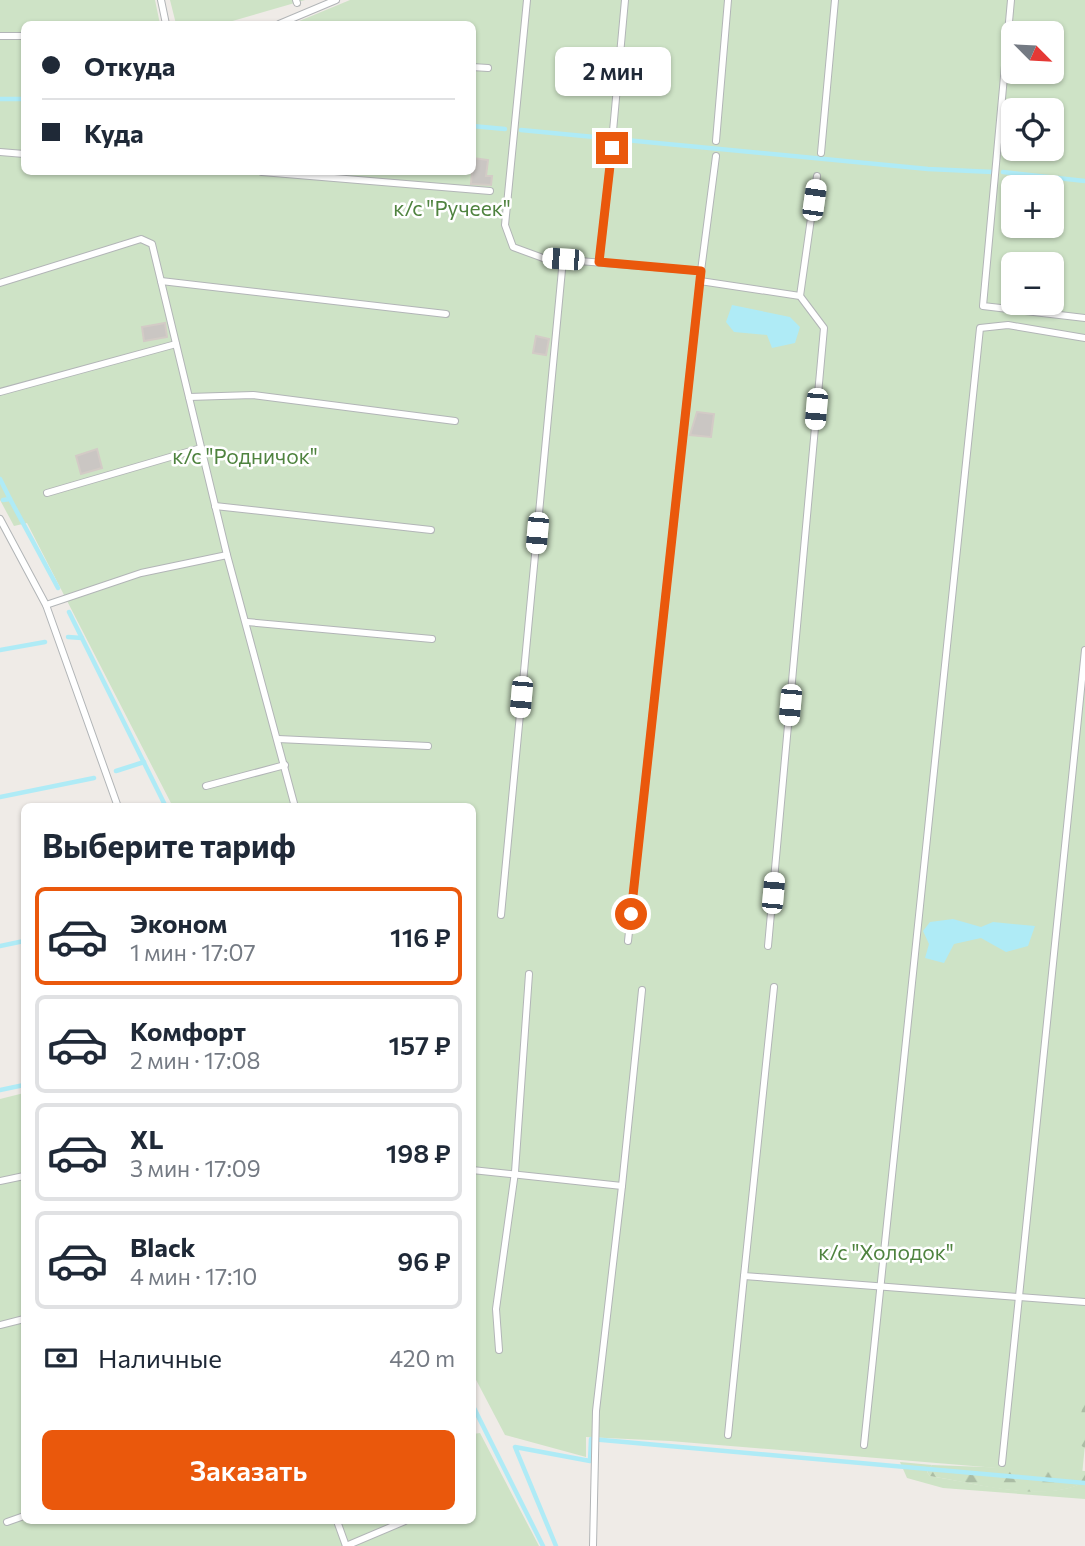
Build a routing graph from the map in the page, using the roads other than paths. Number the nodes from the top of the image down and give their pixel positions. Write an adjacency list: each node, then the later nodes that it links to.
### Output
1 (160, 0): 8 (lane)
2 (335, 0): 9 (lane)
3 (527, 0): 24 (lane)
4 (625, 0): 14 (lane)
5 (728, 0): 15 (lane)
6 (835, 0): 18 (lane)
7 (1011, 0): 32 (lane)
8 (165, 21)
9 (286, 21)
10 (0, 36): 11 (lane)
11 (21, 36)
12 (476, 67): 13 (lane)
13 (488, 68)
14 (613, 131)
15 (716, 141)
16 (612, 148): 25 (lane)
17 (0, 152): 19 (lane)
18 (821, 153)
19 (21, 154)
20 (716, 156): 26 (lane)
21 (298, 175): 23 (lane)
22 (817, 176): 30 (lane)
23 (490, 191)
24 (563, 259): 25 (lane); 54 (lane)
25 (599, 262): 26 (lane)
26 (701, 271): 28 (lane)
27 (161, 281): 29 (lane); 31 (lane); 34 (lane)
28 (700, 281): 30 (lane); 55 (lane)
29 (0, 283)
30 (800, 296): 56 (lane)
31 (446, 314)
32 (1085, 318)
33 (1085, 338): 66 (lane)
34 (176, 344): 35 (lane); 36 (lane)
35 (0, 392)
36 (189, 397): 37 (lane); 38 (lane)
37 (454, 421)
38 (201, 448): 39 (lane); 40 (lane)
39 (47, 492)
40 (215, 506): 42 (lane); 43 (lane)
41 (0, 519): 44 (lane)
42 (431, 530)
43 (227, 555): 44 (lane); 45 (lane)
44 (46, 604): 52 (lane)
45 (247, 622): 46 (lane); 48 (lane)
46 (432, 639)
47 (1085, 650): 67 (lane)
48 (278, 739): 49 (lane); 50 (lane)
49 (428, 746)
50 (285, 765): 51 (lane); 53 (lane)
51 (206, 786)
52 (117, 803)
53 (294, 803)
54 (500, 915)
55 (628, 941)
56 (768, 946)
57 (529, 974): 61 (lane)
58 (775, 987): 65 (lane)
59 (642, 990): 64 (lane)
60 (476, 1170): 61 (lane)
61 (514, 1172): 64 (lane); 71 (lane)
62 (21, 1177): 63 (lane)
63 (0, 1181)
64 (622, 1186): 80 (lane)
65 (744, 1276): 66 (lane); 72 (lane)
66 (883, 1287): 67 (lane); 73 (lane)
67 (1019, 1297): 68 (lane); 74 (lane)
68 (1085, 1302)
69 (21, 1320): 70 (lane)
70 (0, 1325)
71 (499, 1350)
72 (728, 1434)
73 (864, 1445)
74 (1002, 1463)
75 (21, 1517): 76 (lane)
76 (7, 1522)
77 (338, 1524): 79 (lane)
78 (398, 1524): 79 (lane)
79 (346, 1546)
80 (593, 1546)

